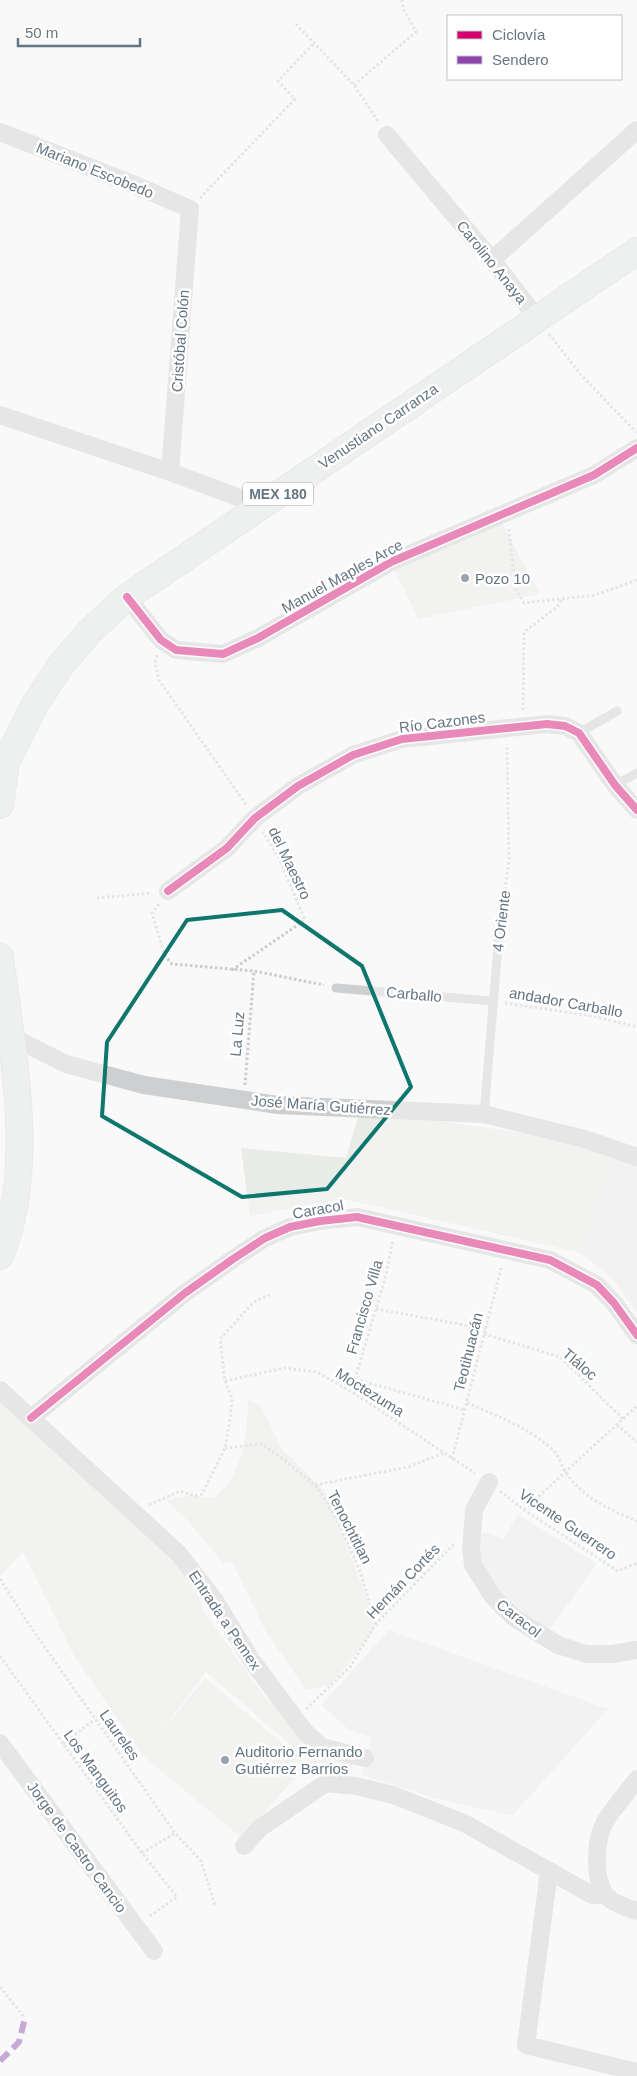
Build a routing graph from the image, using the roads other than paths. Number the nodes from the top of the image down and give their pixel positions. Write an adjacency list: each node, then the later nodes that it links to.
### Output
1 (637, 130): 6 (street)
2 (0, 132): 4 (street, Mariano Escobedo)
3 (387, 135): 6 (street, Carolino Anaya)
4 (190, 209): 10 (street, Cristóbal Colón)
5 (637, 251): 7 (main road, Venustiano Carranza / MEX 180)
6 (492, 260): 7 (street, Carolino Anaya)
7 (537, 318): 11 (main road, Venustiano Carranza / MEX 180)
8 (0, 415): 10 (street)
9 (637, 448): 12 (street, Manuel Maples Arce)
10 (170, 472): 11 (street)
11 (262, 506): 12 (main road, Venustiano Carranza / MEX 180)
12 (127, 597): 15 (main road, Venustiano Carranza / MEX 180)
13 (617, 712): 14 (lane)
14 (579, 733): 17 (street); 20 (street, Río Cazones)
15 (3, 761): 18 (main road, Venustiano Carranza / MEX 180)
16 (637, 773): 17 (lane)
17 (615, 785): 19 (street)
18 (0, 805)
19 (637, 810)
20 (168, 891)
21 (499, 934): 24 (lane, 4 Oriente)
22 (0, 957): 25 (main road)
23 (336, 988): 24 (lane, Carballo)
24 (492, 1001): 26 (lane, 4 Oriente)
25 (10, 1036): 26 (street, José María Gutiérrez); 28 (main road)
26 (484, 1114): 27 (street, José María Gutiérrez)
27 (637, 1157)
28 (0, 1256)
29 (637, 1334): 31 (street, Caracol)
30 (0, 1390): 31 (street, Entrada a Pemex)
31 (32, 1418): 35 (street, Entrada a Pemex)
32 (489, 1482): 33 (street, Caracol)
33 (637, 1650)
34 (0, 1743): 41 (street, Jorge de Castro Cancio)
35 (364, 1758)
36 (637, 1780): 39 (street)
37 (244, 1846): 38 (street)
38 (549, 1872): 39 (street); 42 (street)
39 (601, 1887): 40 (street)
40 (633, 1905)
41 (154, 1951)
42 (637, 2072)

